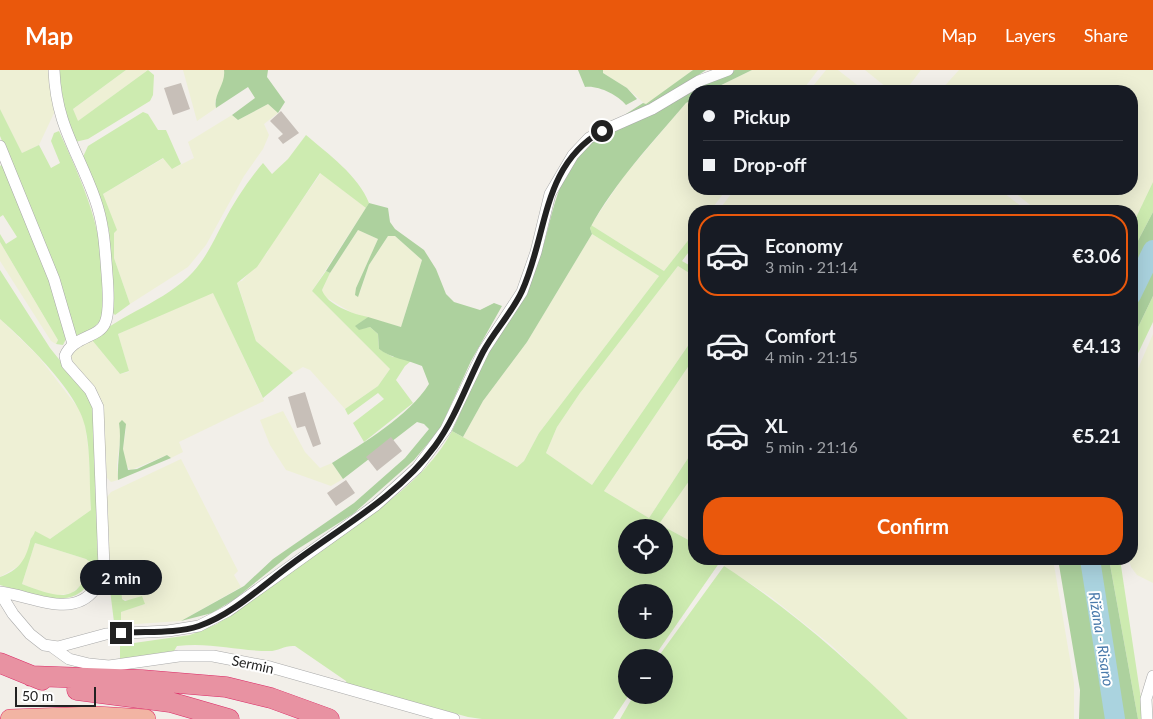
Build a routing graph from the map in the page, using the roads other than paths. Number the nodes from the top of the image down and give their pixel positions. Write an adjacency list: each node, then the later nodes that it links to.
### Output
1 (54, 70): 6 (street)
2 (728, 70): 3 (street)
3 (692, 85)
4 (688, 88): 8 (street)
5 (0, 146): 6 (street)
6 (72, 344): 7 (street)
7 (0, 592): 8 (street, Sermin)
8 (51, 646): 16 (street, Sermin)
9 (0, 664): 10 (highway)
10 (31, 676): 14 (highway); 15 (highway)
11 (1153, 676): 17 (street)
12 (10, 719): 13 (highway)
13 (146, 719)
14 (229, 719)
15 (329, 719)
16 (454, 719)
17 (1148, 719)

